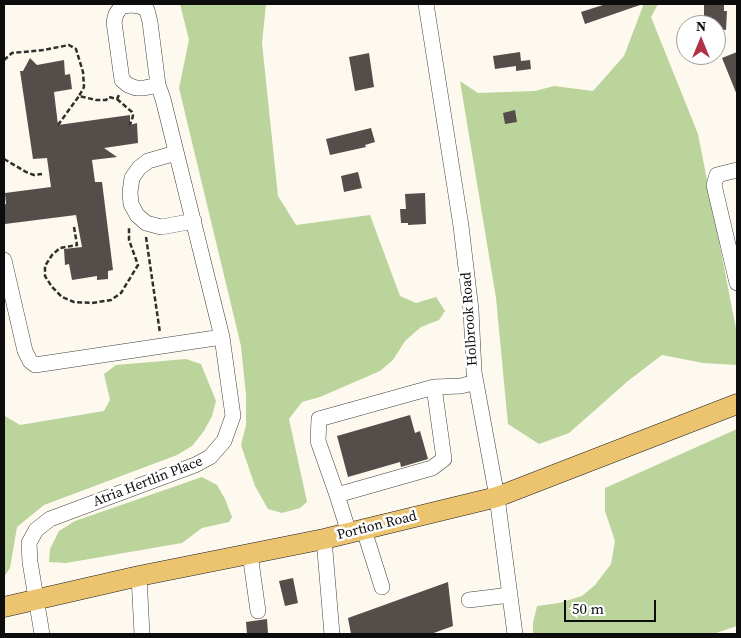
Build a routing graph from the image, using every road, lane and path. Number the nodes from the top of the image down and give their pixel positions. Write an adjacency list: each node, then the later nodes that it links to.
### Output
1 (426, 4): 22 (street, Holbrook Road)
2 (4, 60): 4 (path)
3 (158, 85): 3 (street, Atria Hertlin Place); 9 (street, Atria Hertlin Place)
4 (79, 96): 6 (path); 7 (path)
5 (126, 96): 6 (path)
6 (117, 98): 8 (path)
7 (58, 125)
8 (130, 125)
9 (176, 153): 14 (street, Atria Hertlin Place); 14 (street)
10 (4, 159): 12 (path)
11 (737, 170): 18 (street)
12 (42, 174)
13 (129, 220): 15 (path)
14 (194, 222): 21 (street, Atria Hertlin Place)
15 (74, 227)
16 (146, 234): 20 (path)
17 (4, 260): 21 (street)
18 (735, 261): 19 (street)
19 (737, 282)
20 (160, 334)
21 (222, 337): 33 (street, Atria Hertlin Place)
22 (476, 382): 23 (street); 26 (street, Holbrook Road)
23 (434, 387): 25 (street); 25 (street)
24 (737, 404): 26 (main road, Portion Road)
25 (337, 495): 27 (street)
26 (497, 497): 27 (main road, Portion Road); 32 (street, Holbrook Road)
27 (357, 532): 28 (main road, Portion Road); 31 (street)
28 (324, 539): 29 (main road, Portion Road); 39 (street)
29 (250, 554): 30 (main road, Portion Road); 36 (street)
30 (139, 576): 33 (main road, Portion Road); 38 (street)
31 (382, 587)
32 (510, 595): 34 (street); 40 (street, Holbrook Road)
33 (36, 600): 35 (main road, Portion Road); 37 (street, Atria Hertlin Place)
34 (469, 600)
35 (4, 607)
36 (258, 612)
37 (42, 634)
38 (142, 634)
39 (332, 634)
40 (515, 634)

